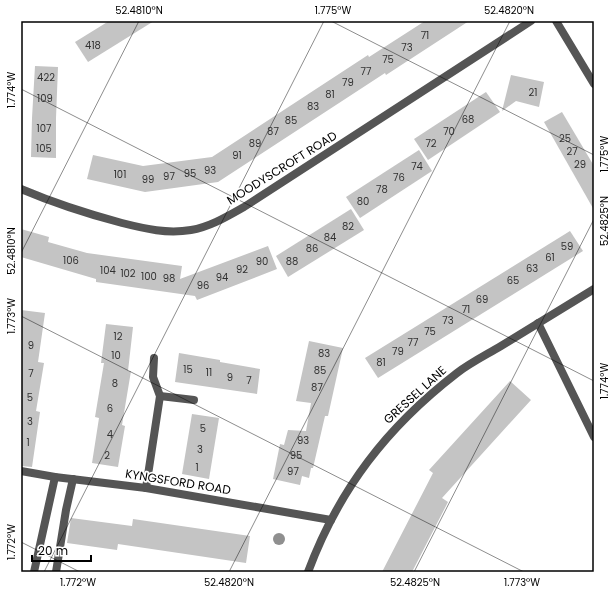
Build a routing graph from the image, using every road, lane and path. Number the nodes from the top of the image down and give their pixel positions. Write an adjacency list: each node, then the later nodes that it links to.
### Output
1 (531, 21): 4 (street, MOODYSCROFT ROAD)
2 (556, 21): 3 (street)
3 (594, 84)
4 (21, 189)
5 (594, 289): 6 (street, GRESSEL LANE)
6 (538, 323): 10 (street); 15 (street, GRESSEL LANE)
7 (154, 358): 8 (street)
8 (160, 396): 9 (street); 14 (street)
9 (194, 400)
10 (594, 437)
11 (21, 471): 12 (street, KYNGSFORD ROAD)
12 (55, 477): 13 (street, KYNGSFORD ROAD); 16 (street)
13 (73, 479): 14 (street, KYNGSFORD ROAD); 17 (street)
14 (146, 488): 15 (street, KYNGSFORD ROAD)
15 (331, 520): 18 (street, GRESSEL LANE)
16 (34, 572)
17 (56, 572)
18 (308, 572)

